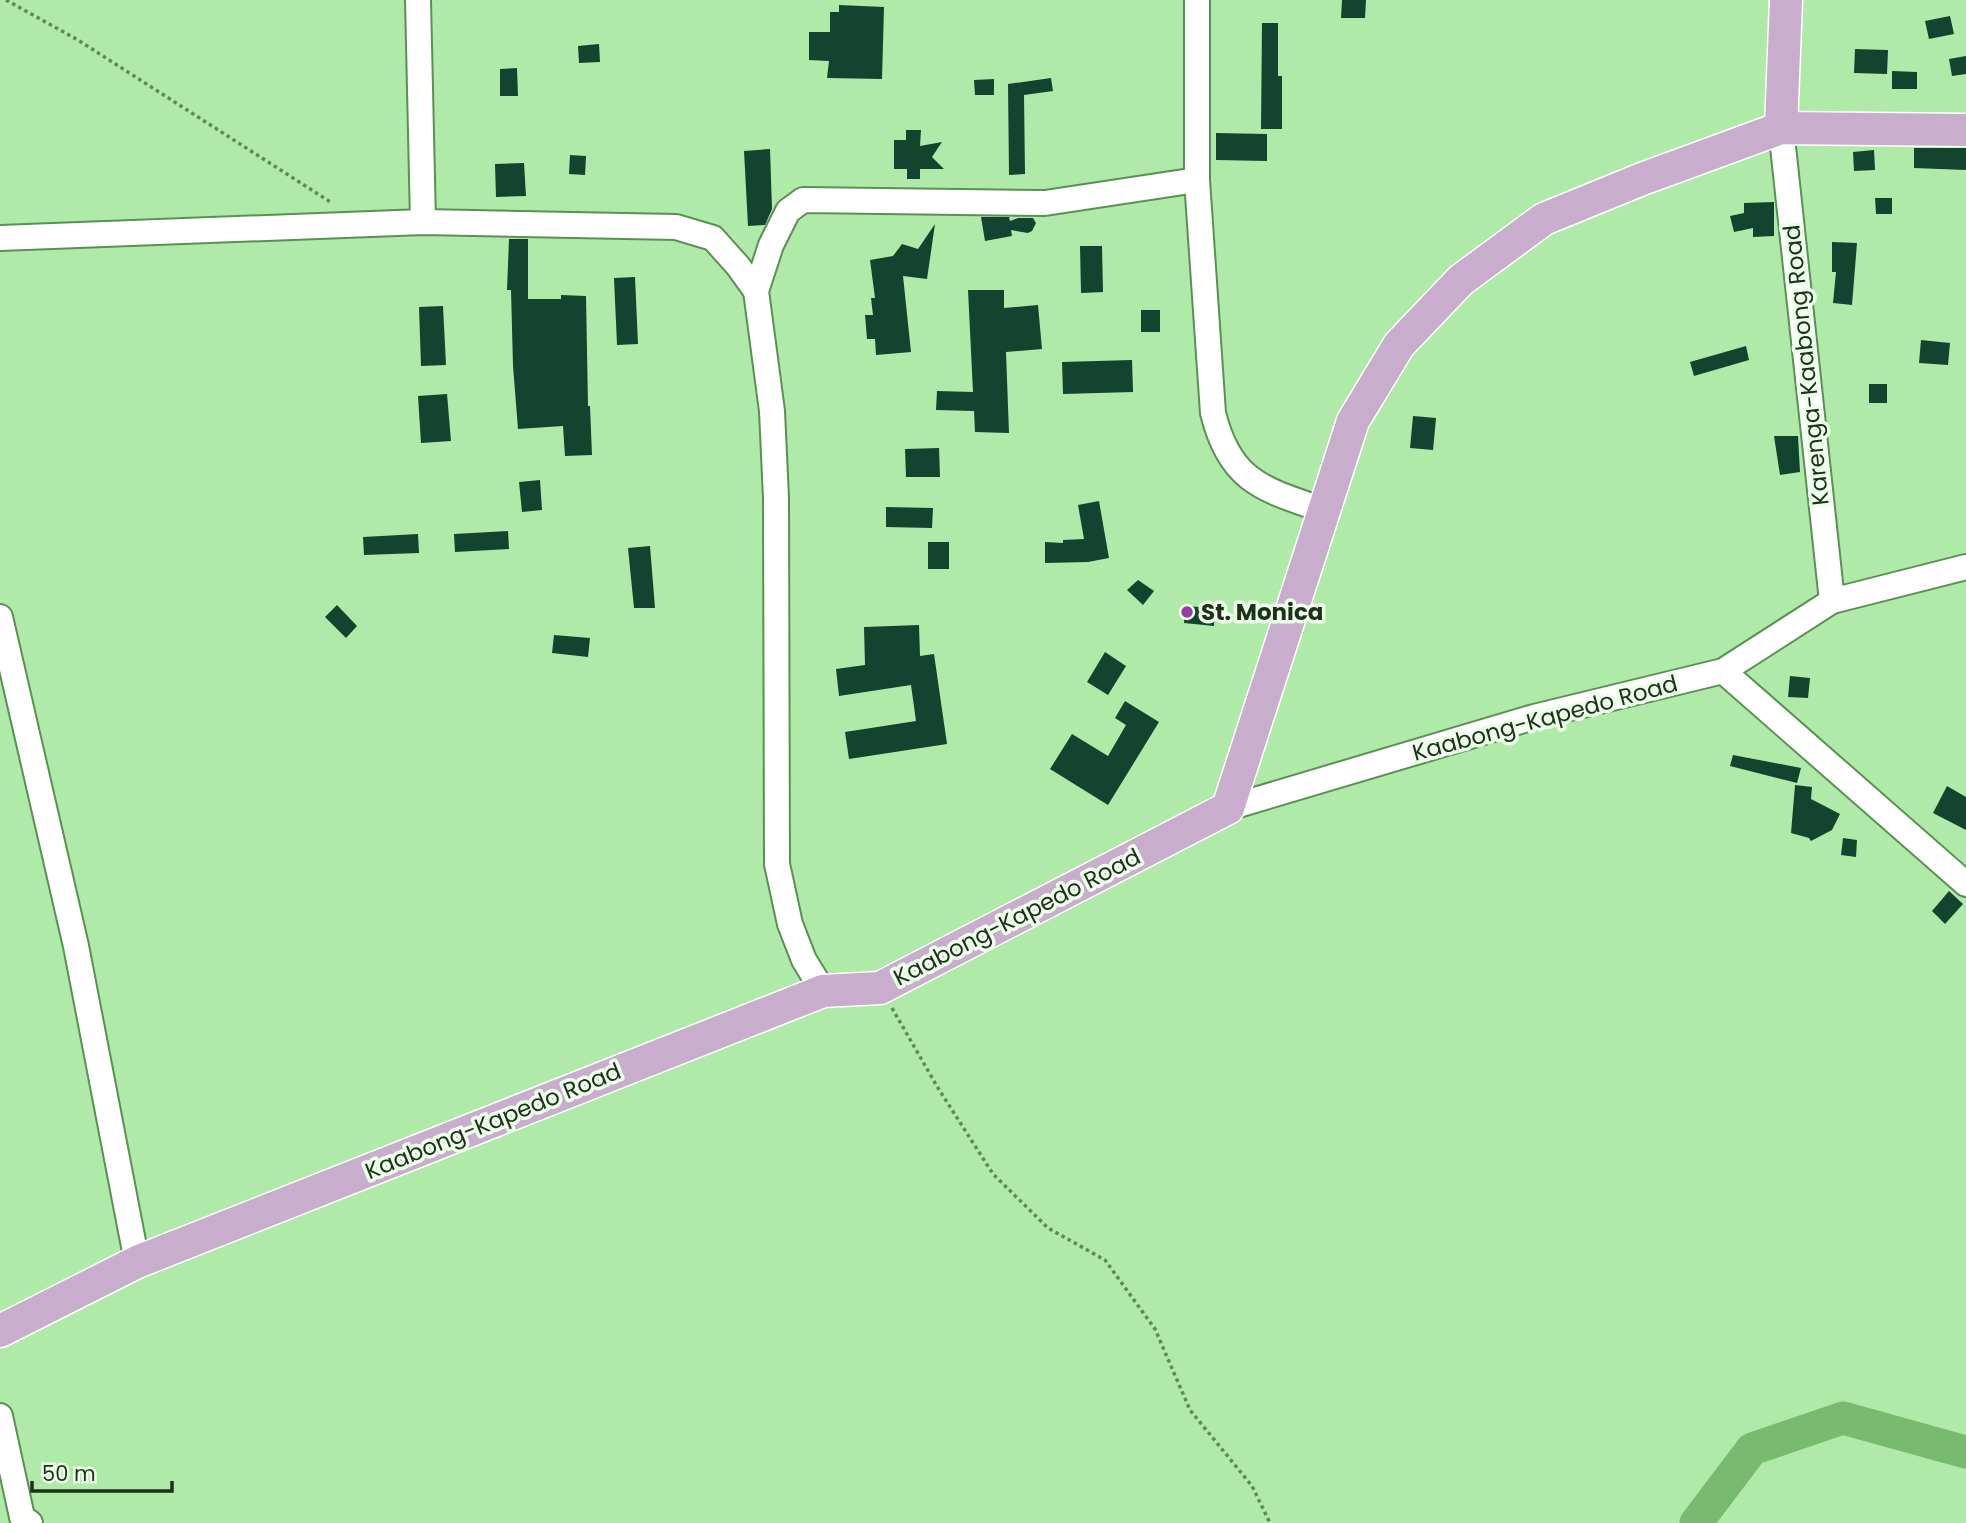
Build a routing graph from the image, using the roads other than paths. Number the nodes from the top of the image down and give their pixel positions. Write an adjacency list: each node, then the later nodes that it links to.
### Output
1 (418, 0): 7 (street)
2 (1197, 0): 6 (street)
3 (1786, 0): 4 (main road)
4 (1781, 128): 5 (main road); 10 (main road); 12 (street, Karenga-Kaabong Road)
5 (1966, 130)
6 (1197, 180): 9 (street); 10 (street)
7 (423, 222): 8 (street); 9 (street)
8 (0, 238)
9 (756, 291): 17 (street)
10 (1324, 510): 15 (main road)
11 (1966, 567): 12 (street, Kaabong-Kapedo Road)
12 (1832, 601): 14 (street, Kaabong-Kapedo Road)
13 (0, 617): 18 (street)
14 (1723, 671): 15 (street, Kaabong-Kapedo Road); 16 (street)
15 (1228, 808): 17 (main road, Kaabong-Kapedo Road)
16 (1966, 884)
17 (823, 991): 18 (main road, Kaabong-Kapedo Road)
18 (137, 1262): 19 (main road, Kaabong-Kapedo Road)
19 (0, 1331)
20 (0, 1416): 21 (street)
21 (30, 1523)

